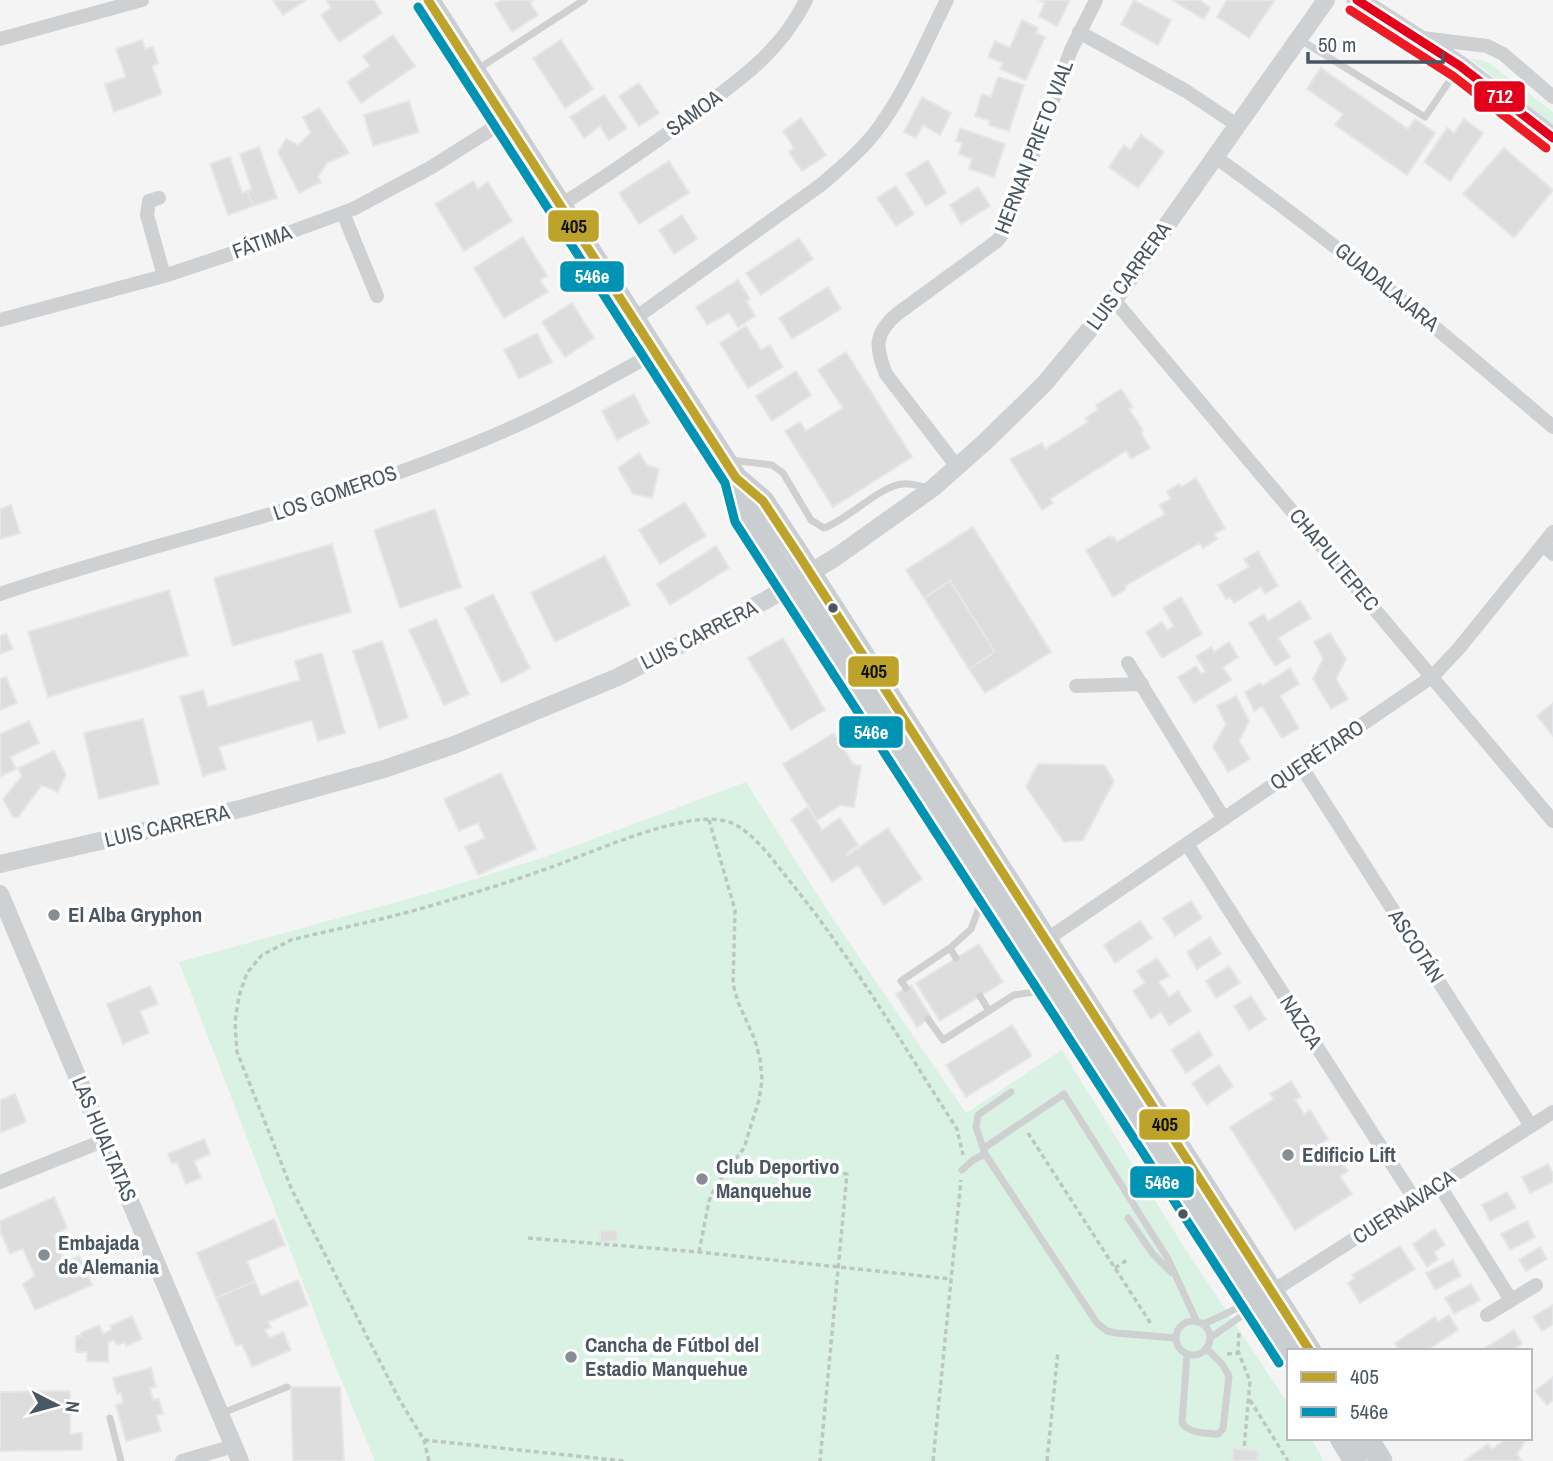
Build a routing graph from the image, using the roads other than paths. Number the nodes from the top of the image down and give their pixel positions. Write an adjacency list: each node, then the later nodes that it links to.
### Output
1 (142, 0): 11 (street)
2 (428, 0): 14 (main road)
3 (584, 0): 14 (lane)
4 (806, 0): 21 (street, SAMOA)
5 (947, 0): 26 (street)
6 (1096, 0): 9 (street, HERNAN PRIETO VIAL)
7 (1326, 0): 12 (street, LUIS CARRERA)
8 (1357, 0): 10 (main road)
9 (1079, 32): 17 (street); 30 (street, HERNAN PRIETO VIAL)
10 (1419, 38): 13 (main road); 15 (street)
11 (0, 39)
12 (1299, 39): 13 (lane); 17 (street, LUIS CARRERA)
13 (1460, 66): 18 (main road)
14 (475, 71): 16 (main road)
15 (1553, 97)
16 (506, 120): 21 (main road); 22 (street, FÁTIMA)
17 (1237, 125): 19 (street, LUIS CARRERA)
18 (1553, 138)
19 (1214, 156): 25 (street, LUIS CARRERA); 29 (street, GUADALAJARA)
20 (159, 198): 23 (street)
21 (561, 205): 26 (main road)
22 (343, 213): 23 (street, FÁTIMA); 24 (street)
23 (164, 276): 27 (street, FÁTIMA)
24 (377, 296)
25 (1114, 300): 30 (street, LUIS CARRERA); 38 (street, CHAPULTEPEC)
26 (634, 318): 28 (main road)
27 (0, 320)
28 (655, 353): 31 (main road); 36 (street, LOS GOMEROS)
29 (1553, 427)
30 (958, 468): 32 (street, LUIS CARRERA)
31 (731, 469): 32 (lane); 35 (main road)
32 (933, 488): 35 (street, LUIS CARRERA)
33 (1553, 531): 34 (street, QUERÉTARO)
34 (1548, 549): 38 (street, QUERÉTARO)
35 (801, 579): 45 (street, LUIS CARRERA); 46 (main road); 48 (main road)
36 (0, 594)
37 (1128, 663): 39 (street)
38 (1433, 677): 41 (street, QUERÉTARO); 43 (street, CHAPULTEPEC)
39 (1142, 684): 40 (street); 42 (street)
40 (1076, 686)
41 (1301, 766): 42 (street, QUERÉTARO); 58 (street, ASCOTÁN)
42 (1224, 819): 44 (street, QUERÉTARO)
43 (1553, 821)
44 (1187, 844): 48 (street, QUERÉTARO); 64 (street, NAZCA)
45 (0, 864)
46 (986, 888): 49 (lane); 52 (main road)
47 (0, 894): 59 (street, LAS HUALTATAS)
48 (1046, 940): 69 (main road)
49 (950, 948): 50 (lane); 51 (lane)
50 (956, 958)
51 (906, 988)
52 (1052, 989): 54 (lane); 69 (main road)
53 (980, 996): 54 (lane)
54 (989, 1011): 55 (lane)
55 (928, 1019)
56 (1011, 1092): 60 (lane)
57 (1551, 1117): 58 (street, CUERNAVACA)
58 (1531, 1126): 63 (street, CUERNAVACA)
59 (105, 1140): 62 (street); 79 (street, LAS HUALTATAS)
60 (985, 1151): 61 (lane); 66 (lane); 72 (lane)
61 (962, 1170)
62 (0, 1182)
63 (1439, 1185): 64 (street, CUERNAVACA); 68 (street)
64 (1415, 1200): 69 (street, CUERNAVACA)
65 (1128, 1218): 66 (lane)
66 (1176, 1278): 71 (lane)
67 (1536, 1285): 68 (street)
68 (1511, 1300): 70 (street)
69 (1263, 1303): 71 (lane); 73 (lane); 75 (main road); 76 (main road)
70 (1488, 1315)
71 (1199, 1323): 72 (lane); 73 (lane)
72 (1176, 1338): 77 (lane)
73 (1210, 1338): 74 (lane)
74 (1206, 1348): 77 (lane); 77 (lane)
75 (1308, 1349)
76 (1287, 1352)
77 (1186, 1354)
78 (287, 1387): 79 (lane)
79 (220, 1414): 83 (street, LAS HUALTATAS)
80 (110, 1418): 84 (lane)
81 (1342, 1440): 86 (main road)
82 (1368, 1440): 87 (main road)
83 (237, 1454): 85 (street)
84 (121, 1461)
85 (182, 1461)
86 (1355, 1461)
87 (1381, 1461)

